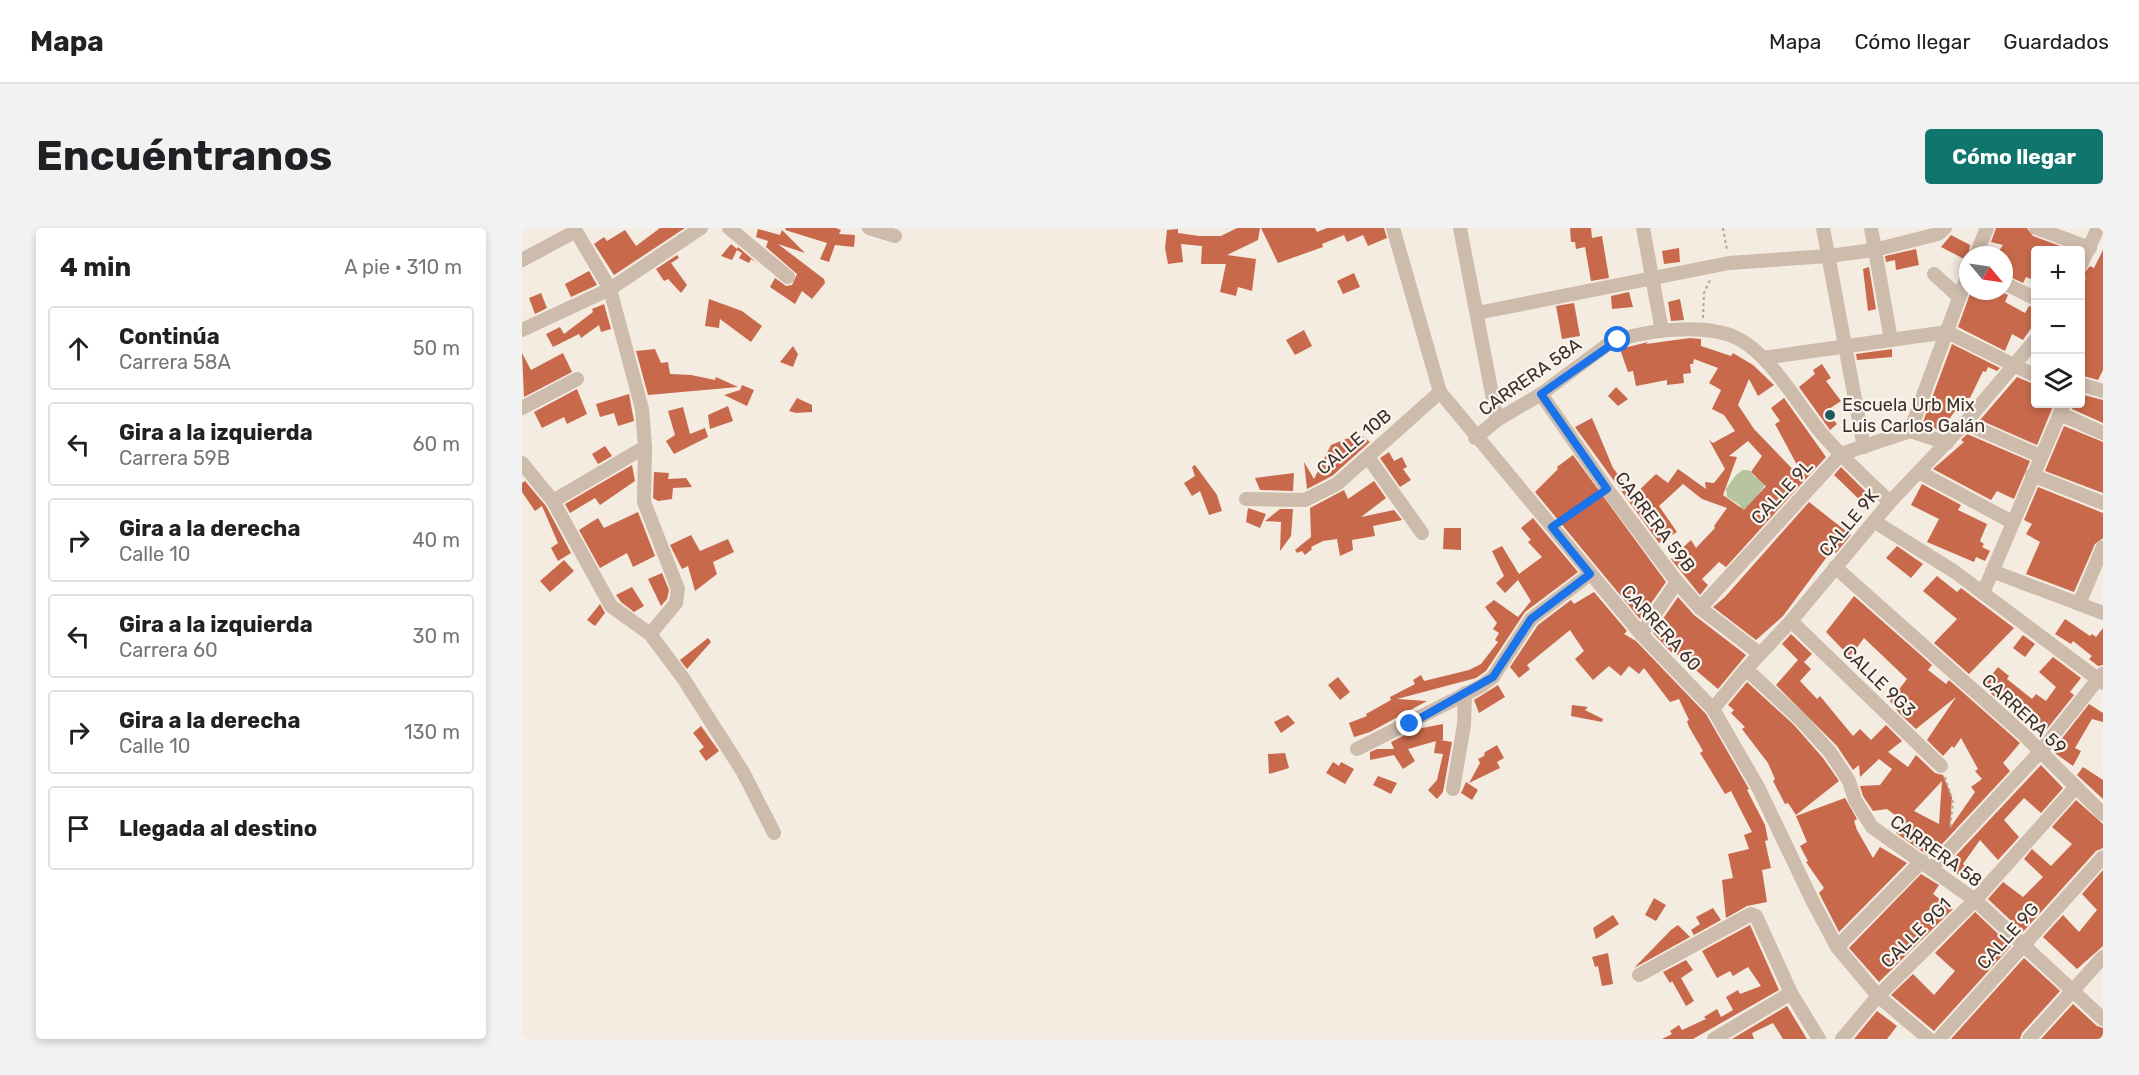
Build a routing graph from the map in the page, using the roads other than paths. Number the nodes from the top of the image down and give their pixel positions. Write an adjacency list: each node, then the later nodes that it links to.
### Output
1 (701, 228): 25 (street)
2 (729, 228): 22 (street)
3 (869, 228): 14 (street)
4 (1393, 228): 41 (street, CARRERA 60)
5 (1460, 228): 28 (street)
6 (1643, 228): 23 (street)
7 (1823, 228): 18 (street)
8 (1871, 228): 17 (street)
9 (1946, 228): 17 (street)
10 (1987, 228): 15 (street)
11 (2036, 228): 16 (street)
12 (2098, 228): 16 (street)
13 (575, 230): 20 (street); 25 (street)
14 (895, 236)
15 (1980, 246)
16 (2090, 248): 19 (street)
17 (1874, 250): 18 (street); 32 (street)
18 (1828, 256): 23 (street); 34 (street)
19 (2085, 258)
20 (522, 260)
21 (1934, 274): 27 (street)
22 (788, 277)
23 (1651, 278): 28 (street); 30 (street)
24 (2013, 288): 26 (street)
25 (610, 289): 29 (street); 51 (street)
26 (2031, 296)
27 (1959, 297): 31 (street)
28 (1477, 313): 45 (street)
29 (522, 330)
30 (1662, 331): 35 (street, CARRERA 58A); 42 (street, CARRERA 58A)
31 (1947, 332): 32 (street); 36 (street); 47 (street)
32 (1891, 340): 34 (street)
33 (2031, 345): 36 (street, CALLE 9K)
34 (1846, 346): 35 (street); 52 (street)
35 (1763, 358): 53 (street, CARRERA 58A)
36 (2015, 364): 37 (street); 46 (street, CALLE 9K)
37 (2031, 373)
38 (577, 379): 43 (street)
39 (2085, 385): 40 (street)
40 (2103, 390)
41 (1440, 392): 49 (street, CARRERA 60); 55 (street, CALLE 10B)
42 (1541, 394): 45 (street, CARRERA 58A); 70 (street, CARRERA 59B)
43 (522, 408)
44 (2062, 409): 48 (street); 54 (street)
45 (1497, 420): 49 (street, CARRERA 58A)
46 (1965, 423): 50 (street, CALLE 9K); 54 (street)
47 (1910, 431): 50 (street); 52 (street)
48 (2103, 433)
49 (1475, 438): 69 (street, CARRERA 60)
50 (1947, 443): 57 (street, CALLE 9K)
51 (645, 447): 60 (street); 76 (street)
52 (1864, 447): 53 (street)
53 (1841, 454): 61 (street, CARRERA 58A); 73 (street, CALLE 9L)
54 (2040, 456): 58 (street)
55 (1368, 457): 59 (street, CALLE 10B); 65 (street)
56 (522, 463): 60 (street)
57 (1919, 472): 61 (street, CALLE 9K); 64 (street)
58 (2032, 475): 62 (street); 64 (street)
59 (1246, 499)
60 (553, 501): 76 (street)
61 (1890, 502): 63 (street, CALLE 9K)
62 (2103, 503)
63 (1875, 522): 67 (street, CALLE 9K); 71 (street)
64 (2012, 522): 68 (street)
65 (1422, 533)
66 (2103, 548): 72 (street)
67 (1835, 567): 75 (street, CALLE 9K); 84 (street, CARRERA 59)
68 (1992, 571): 71 (street); 72 (street)
69 (1590, 574): 77 (street, CARRERA 60); 81 (street)
70 (1677, 582): 73 (street, CARRERA 59B); 77 (street)
71 (1983, 593): 80 (street)
72 (2079, 604): 74 (street)
73 (1700, 608): 78 (street, CARRERA 59B)
74 (2103, 614)
75 (1791, 621): 78 (street, CALLE 9K); 85 (street, CALLE 9G3)
76 (650, 634): 89 (street)
77 (1641, 634): 82 (street, CARRERA 60)
78 (1760, 654): 79 (street, CALLE 9K)
79 (1746, 669): 82 (street, CALLE 9K); 91 (street, CARRERA 58)
80 (2101, 679): 84 (street)
81 (1465, 693): 83 (street); 87 (street)
82 (1713, 709): 93 (street, CARRERA 60)
83 (1357, 749)
84 (2040, 752): 86 (street, CARRERA 59); 91 (street)
85 (1941, 766)
86 (2075, 788): 88 (street, CARRERA 59); 92 (street, CALLE 9G1)
87 (1454, 789)
88 (2103, 814)
89 (774, 833)
90 (2103, 857): 94 (street, CALLE 9G)
91 (1927, 865): 92 (street, CARRERA 58); 93 (street)
92 (1975, 900): 94 (street, CARRERA 58); 99 (street, CALLE 9G1)
93 (1837, 947): 99 (street, CARRERA 60)
94 (2024, 947): 97 (street, CARRERA 58); 105 (street, CALLE 9G)
95 (2103, 957): 97 (street)
96 (1639, 975): 98 (street)
97 (2072, 990): 100 (street, CARRERA 58); 106 (street)
98 (1791, 993): 101 (street); 102 (street)
99 (1878, 996): 103 (street, CALLE 9G1); 104 (street, CARRERA 60)
100 (2103, 1019)
101 (1714, 1039)
102 (1819, 1039)
103 (1842, 1039)
104 (1929, 1039)
105 (1939, 1039)
106 (2028, 1039)

